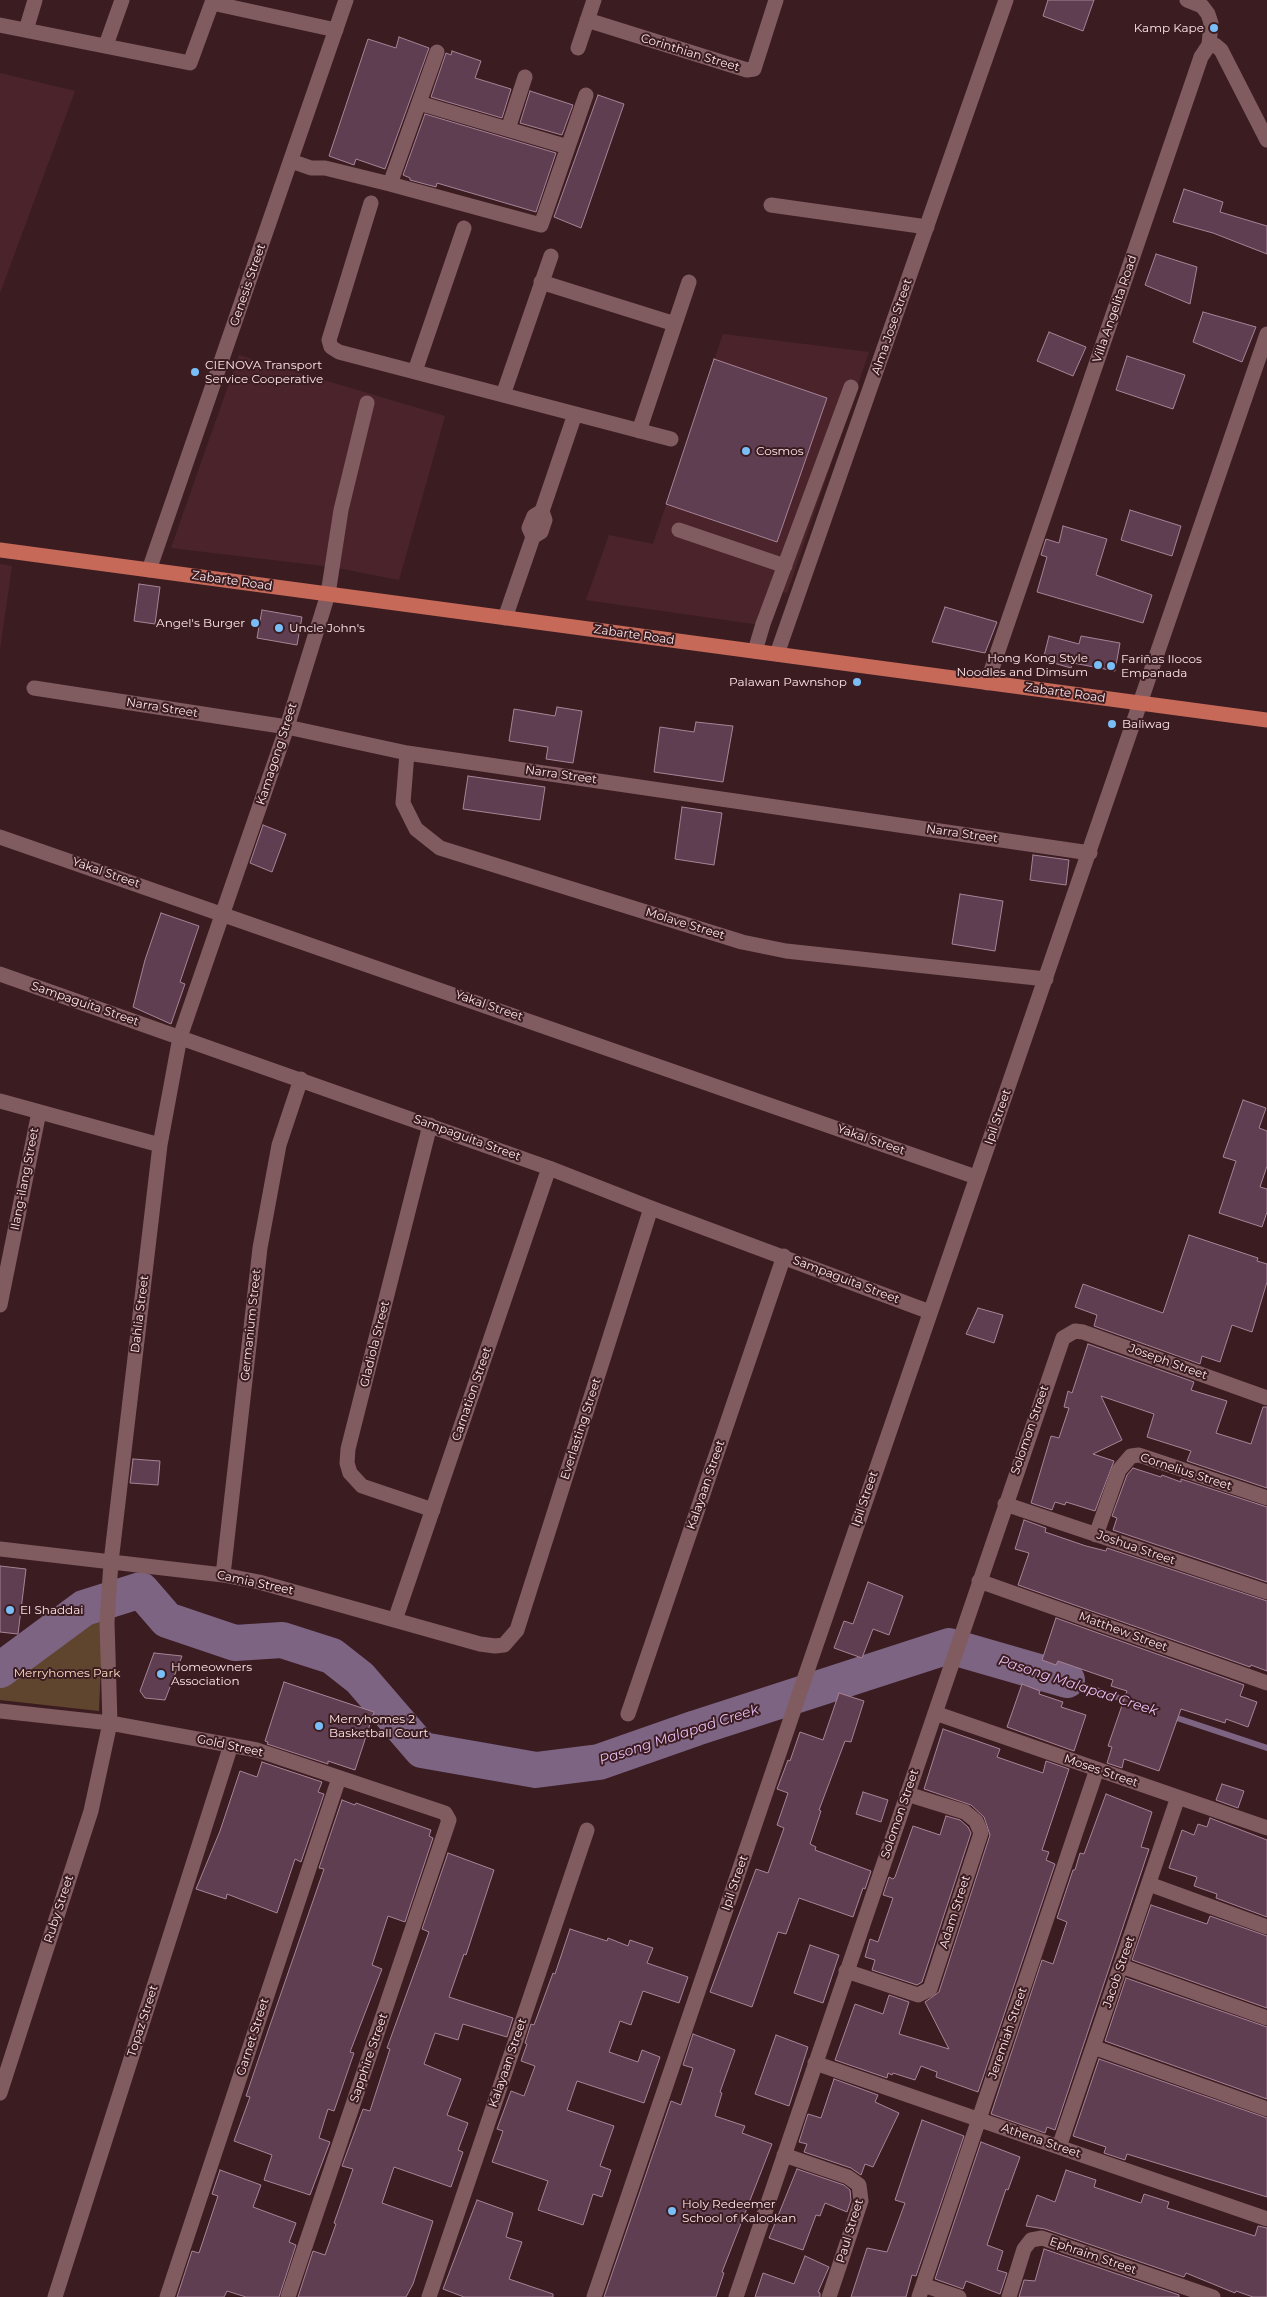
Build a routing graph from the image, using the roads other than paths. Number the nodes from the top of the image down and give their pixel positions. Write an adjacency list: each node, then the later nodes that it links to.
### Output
1 (35, 0): 11 (street)
2 (122, 0): 13 (street)
3 (346, 0): 12 (street, Genesis Street)
4 (594, 0): 9 (street)
5 (776, 0): 9 (street, Corinthian Street)
6 (1006, 0): 27 (street, Alma Jose Street)
7 (1187, 0): 14 (street)
8 (212, 1): 12 (street); 13 (street)
9 (587, 20): 15 (street)
10 (0, 25): 11 (street)
11 (26, 30): 13 (street)
12 (336, 30): 23 (street, Genesis Street)
13 (106, 45)
14 (1209, 45): 21 (street); 49 (street, Villa Angelita Road)
15 (578, 48)
16 (437, 52): 19 (street)
17 (524, 77): 20 (street)
18 (586, 95): 22 (street)
19 (419, 103): 20 (street); 24 (street)
20 (508, 129): 22 (street)
21 (1267, 140)
22 (568, 147): 24 (street)
23 (292, 157): 24 (street); 44 (street, Genesis Street)
24 (390, 184)
25 (371, 203): 34 (street)
26 (771, 205): 27 (street)
27 (926, 227): 48 (street, Alma Jose Street)
28 (464, 228): 34 (street)
29 (550, 256): 30 (street)
30 (541, 282): 32 (street); 36 (street)
31 (689, 282): 32 (street)
32 (675, 324): 39 (street)
33 (1267, 334): 51 (street)
34 (415, 371): 36 (street)
35 (851, 387): 43 (street)
36 (503, 394): 38 (street)
37 (368, 403): 45 (street, Kamagong Street)
38 (575, 414): 39 (street); 46 (street)
39 (639, 431): 40 (street)
40 (670, 439)
41 (679, 530): 43 (street)
42 (0, 550): 44 (main road, Zabarte Road)
43 (785, 566): 47 (street)
44 (149, 570): 45 (main road, Zabarte Road)
45 (328, 594): 46 (main road, Zabarte Road); 53 (street, Kamagong Street)
46 (505, 618): 47 (main road, Zabarte Road)
47 (755, 652): 48 (main road, Zabarte Road)
48 (778, 654): 49 (main road, Zabarte Road)
49 (987, 683): 51 (main road, Zabarte Road)
50 (34, 688): 53 (street, Narra Street)
51 (1141, 703): 52 (main road, Zabarte Road); 56 (street, Ipil Street)
52 (1267, 720)
53 (286, 727): 54 (street, Narra Street); 57 (street, Kamagong Street)
54 (407, 753): 56 (street, Narra Street); 59 (street, Molave Street)
55 (0, 837): 57 (street, Yakal Street)
56 (1090, 853): 59 (street, Ipil Street)
57 (224, 914): 60 (street, Dahlia Street); 67 (street, Yakal Street)
58 (0, 974): 60 (street, Sampaguita Street)
59 (1046, 979): 67 (street, Ipil Street)
60 (180, 1037): 61 (street, Sampaguita Street); 65 (street, Dahlia Street)
61 (301, 1079): 64 (street, Sampaguita Street); 80 (street, Germanium Street)
62 (0, 1101): 63 (street)
63 (39, 1112): 65 (street); 70 (street, Ilang-ilang Street)
64 (430, 1125): 66 (street, Sampaguita Street); 76 (street, Gladiola Street)
65 (160, 1144): 79 (street, Dahlia Street)
66 (549, 1168): 68 (street, Sampaguita Street); 76 (street, Carnation Street)
67 (976, 1178): 71 (street, Ipil Street)
68 (651, 1208): 69 (street, Sampaguita Street); 84 (street, Everlasting Street)
69 (784, 1256): 71 (street, Sampaguita Street); 88 (street, Kalayaan Street)
70 (0, 1305)
71 (930, 1312): 116 (street, Ipil Street)
72 (1068, 1333): 73 (street, Joseph Street); 75 (street, Solomon Street)
73 (1267, 1398)
74 (1267, 1498): 77 (street, Cornelius Street)
75 (1005, 1504): 77 (street, Joshua Street); 81 (street, Solomon Street)
76 (433, 1510): 83 (street, Carnation Street)
77 (1096, 1534): 82 (street, Joshua Street)
78 (0, 1550): 79 (street, Camia Street)
79 (111, 1562): 80 (street, Camia Street); 89 (street, Dahlia Street)
80 (222, 1575): 83 (street, Camia Street)
81 (979, 1581): 85 (street, Matthew Street); 87 (street, Solomon Street)
82 (1267, 1592)
83 (395, 1620): 84 (street, Camia Street)
84 (504, 1645)
85 (1267, 1684)
86 (0, 1711): 89 (street, Gold Street)
87 (935, 1713): 91 (street, Moses Street); 93 (street, Solomon Street)
88 (628, 1714)
89 (110, 1723): 90 (street, Gold Street); 105 (street, Ruby Street)
90 (231, 1745): 92 (street, Gold Street); 112 (street, Topaz Street)
91 (1097, 1769): 94 (street, Moses Street); 107 (street, Jeremiah Street)
92 (339, 1778): 95 (street, Gold Street); 113 (street, Garnet Street)
93 (907, 1794): 101 (street, Solomon Street); 101 (street, Adam Street)
94 (1178, 1797): 96 (street, Moses Street); 98 (street, Jacob Street)
95 (449, 1820): 114 (street, Sapphire Street)
96 (1267, 1828)
97 (587, 1830): 115 (street, Kalayaan Street)
98 (1149, 1884): 99 (street); 100 (street, Jacob Street)
99 (1267, 1927)
100 (1121, 1966): 102 (street); 103 (street, Jacob Street)
101 (846, 1971): 104 (street, Solomon Street)
102 (1267, 2018)
103 (1093, 2047): 106 (street); 108 (street, Jacob Street)
104 (815, 2063): 107 (street, Athena Street); 109 (street, Solomon Street)
105 (0, 2093)
106 (1267, 2109)
107 (979, 2119): 108 (street, Athena Street); 111 (street, Jeremiah Street)
108 (1059, 2146): 110 (street, Athena Street)
109 (784, 2155): 117 (street, Solomon Street); 118 (street, Paul Street)
110 (1267, 2219)
111 (921, 2291): 119 (street)
112 (55, 2297)
113 (167, 2297)
114 (288, 2297)
115 (429, 2297)
116 (594, 2297)
117 (736, 2297)
118 (829, 2297)
119 (959, 2297)
120 (1009, 2297): 121 (street, Ephraim Street)
121 (1213, 2297)

